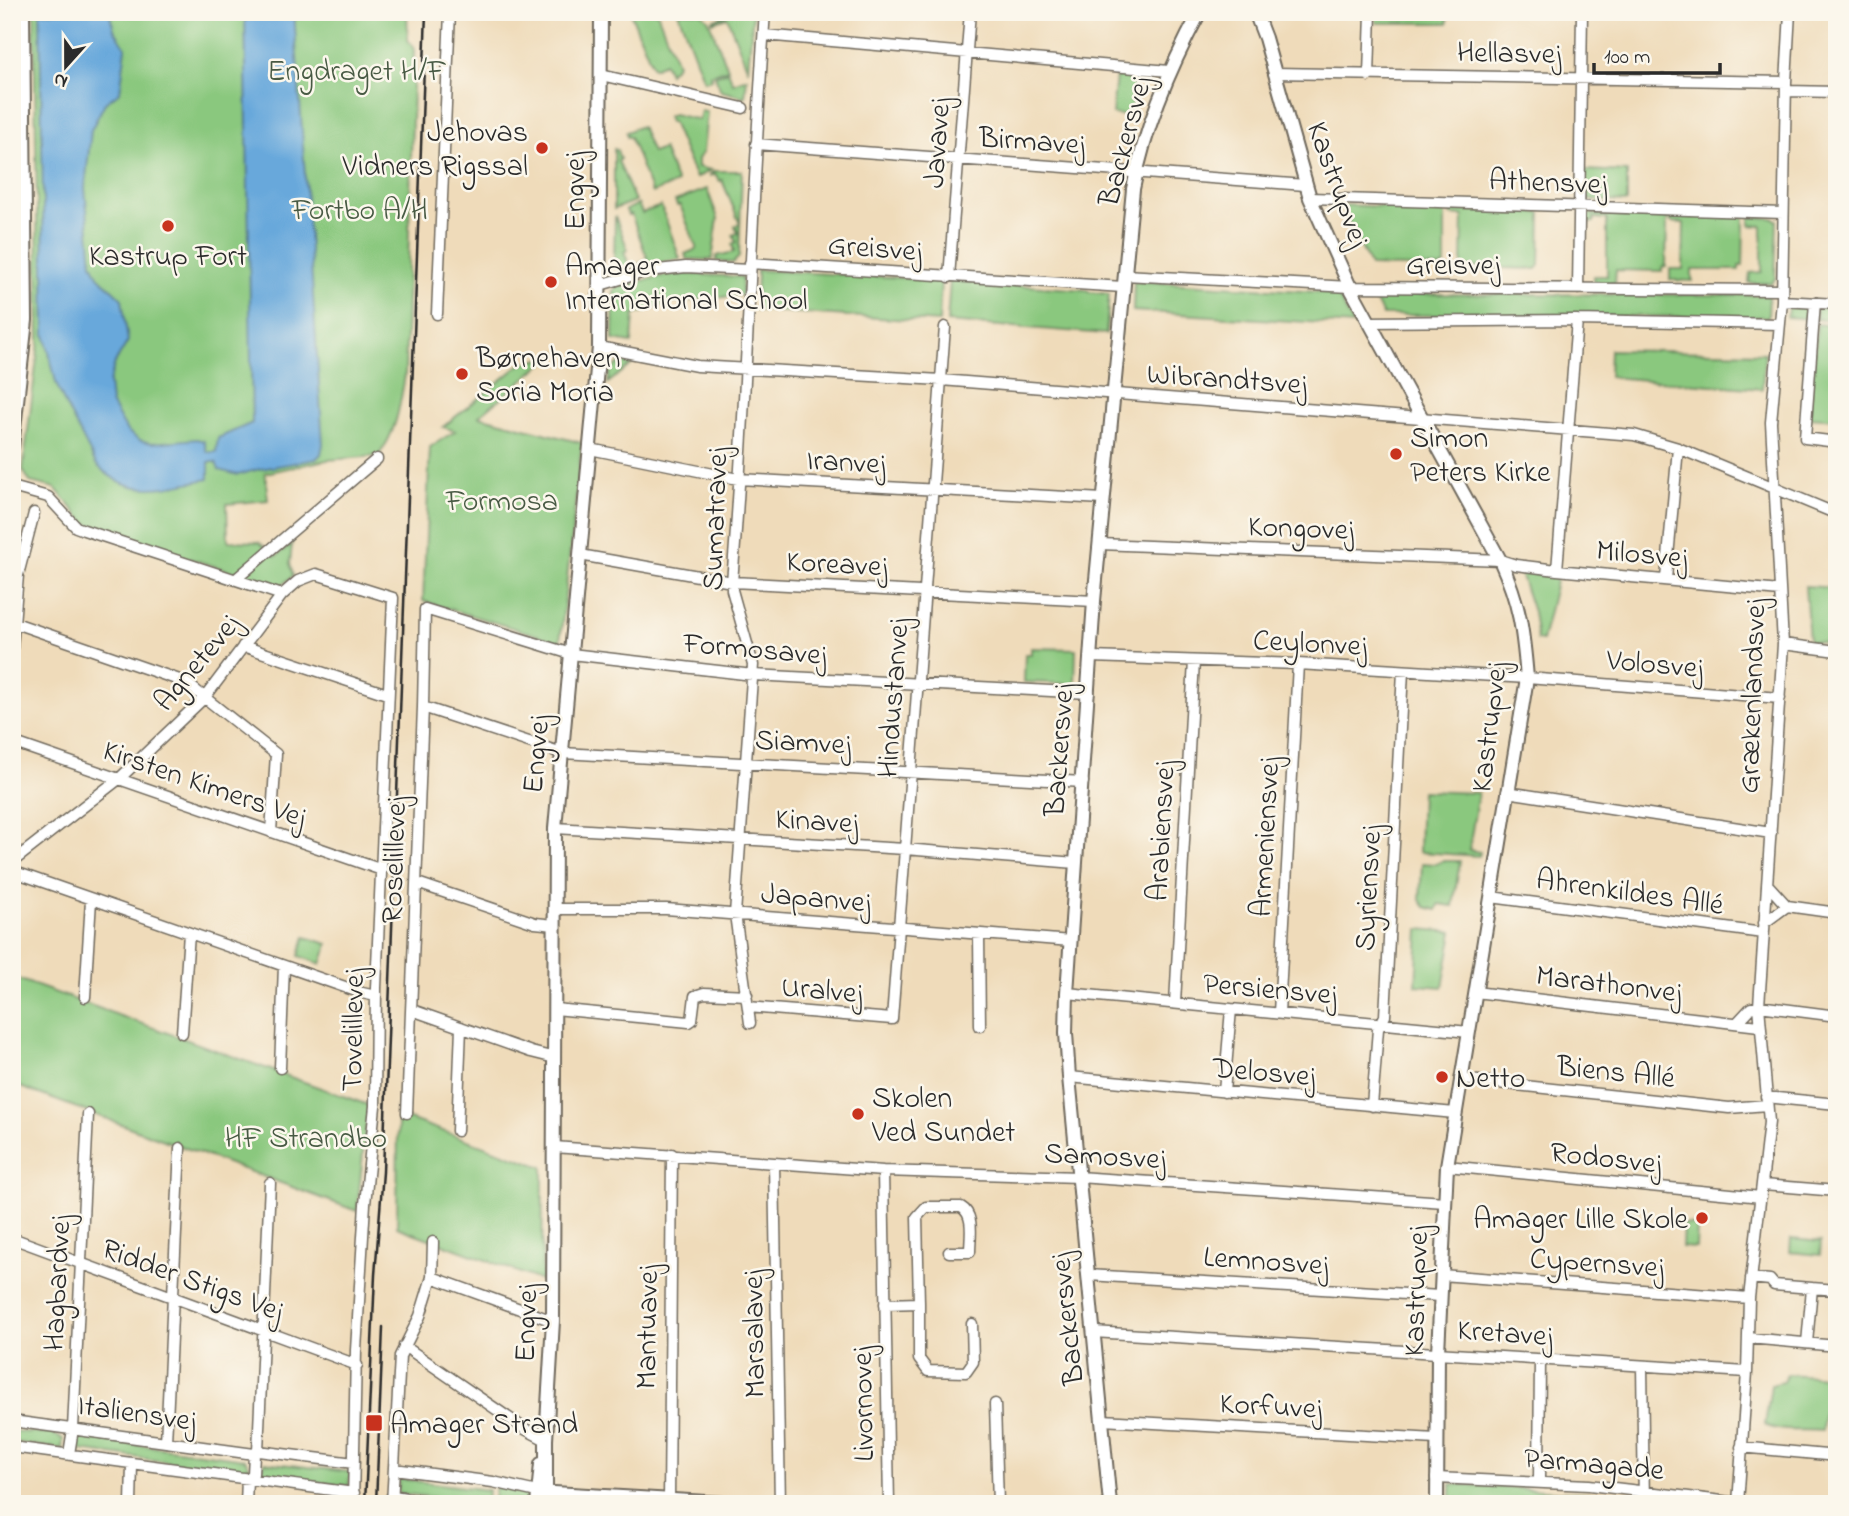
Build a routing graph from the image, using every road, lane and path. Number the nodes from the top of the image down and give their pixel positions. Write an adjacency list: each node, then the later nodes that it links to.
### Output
1 (23, 12): 49 (street)
2 (450, 12): 37 (street)
3 (601, 12): 15 (street, Engvej)
4 (765, 12): 11 (street, Sumatravej)
5 (970, 12): 12 (street, Javavej)
6 (1200, 12): 13 (street, Backersvej)
7 (1255, 12): 14 (street, Kastrupvej)
8 (1371, 12): 16 (street)
9 (1581, 12): 17 (street)
10 (1790, 12): 18 (street, Grækenlandsvej)
11 (764, 34): 12 (street); 21 (street, Sumatravej)
12 (967, 53): 13 (street); 22 (street, Javavej)
13 (1169, 71): 23 (street, Backersvej)
14 (1274, 73): 16 (street, Hellasvej); 24 (street, Kastrupvej)
15 (601, 75): 20 (street); 31 (street, Engvej)
16 (1369, 76): 17 (street, Hellasvej)
17 (1580, 78): 18 (street, Hellasvej); 26 (street)
18 (1786, 86): 19 (street, Hellasvej); 27 (street, Grækenlandsvej)
19 (1837, 92)
20 (743, 108)
21 (756, 144): 22 (street, Birmavej); 28 (street, Sumatravej)
22 (960, 159): 23 (street, Birmavej); 29 (street, Javavej)
23 (1136, 172): 24 (street, Birmavej); 30 (street, Backersvej)
24 (1305, 185): 25 (street, Kastrupvej)
25 (1310, 198): 26 (street, Athensvej); 32 (street, Kastrupvej)
26 (1580, 206): 27 (street, Athensvej); 33 (street)
27 (1783, 213): 34 (street, Grækenlandsvej)
28 (750, 266): 29 (street, Greisvej); 31 (street, Greisvej); 43 (street, Sumatravej)
29 (949, 277): 30 (street, Greisvej)
30 (1123, 281): 32 (street, Greisvej); 45 (street, Backersvej)
31 (600, 285): 42 (street, Engvej)
32 (1350, 287): 33 (street, Greisvej); 39 (street, Kastrupvej)
33 (1578, 289): 34 (street, Greisvej)
34 (1782, 295): 35 (street, Greisvej); 40 (street, Grækenlandsvej)
35 (1815, 302): 36 (street, Greisvej); 48 (street)
36 (1837, 304)
37 (437, 314)
38 (1577, 320): 39 (street, Greisvej); 40 (street, Greisvej); 47 (street)
39 (1369, 322): 46 (street, Kastrupvej)
40 (1780, 324): 55 (street, Grækenlandsvej)
41 (945, 327): 44 (street)
42 (599, 347): 43 (street, Wibrandtsvej); 51 (street, Engvej)
43 (746, 368): 44 (street, Wibrandtsvej); 53 (street, Sumatravej)
44 (941, 380): 45 (street, Wibrandtsvej); 56 (street, Hindustanvej)
45 (1113, 394): 46 (street, Wibrandtsvej); 57 (street, Backersvej)
46 (1420, 418): 47 (street, Wibrandtsvej); 62 (street, Kastrupvej)
47 (1568, 430): 50 (street, Wibrandtsvej); 63 (street)
48 (1837, 442)
49 (12, 447)
50 (1678, 448): 55 (street, Wibrandtsvej); 65 (street)
51 (590, 449): 53 (street, Iranvej); 61 (street, Engvej)
52 (377, 459): 64 (street)
53 (738, 480): 56 (street, Iranvej); 66 (street, Sumatravej)
54 (12, 487): 64 (street)
55 (1773, 488): 59 (street, Wibrandtsvej); 67 (street, Grækenlandsvej)
56 (933, 491): 57 (street, Iranvej); 68 (street, Hindustanvej)
57 (1103, 499): 60 (street, Backersvej)
58 (34, 513): 72 (street)
59 (1837, 514)
60 (1100, 544): 62 (street, Kongovej); 70 (street, Backersvej)
61 (580, 555): 66 (street, Koreavej); 77 (street, Engvej)
62 (1500, 560): 63 (street, Milosvej); 83 (street, Kastrupvej)
63 (1557, 570): 65 (street, Milosvej)
64 (236, 579): 69 (street)
65 (1666, 579): 67 (street, Milosvej)
66 (732, 582): 68 (street, Koreavej); 82 (street, Sumatravej)
67 (1780, 591): 73 (street, Grækenlandsvej)
68 (925, 593): 70 (street, Koreavej); 84 (street, Hindustanvej)
69 (282, 595): 74 (street, Agnetevej); 86 (street, Tovelillevej)
70 (1094, 601): 78 (street, Backersvej)
71 (425, 609): 77 (street, Formosavej); 89 (street, Roselillevej)
72 (13, 622): 75 (street); 87 (street)
73 (1783, 644): 76 (street); 88 (street, Grækenlandsvej)
74 (243, 646): 86 (street); 87 (street, Agnetevej)
75 (12, 648)
76 (1837, 651)
77 (571, 653): 82 (street, Formosavej); 91 (street, Engvej)
78 (1091, 657): 79 (street, Ceylonvej); 85 (street, Backersvej)
79 (1194, 661): 80 (street, Ceylonvej); 126 (street, Arabiensvej)
80 (1298, 664): 81 (street, Ceylonvej); 132 (street, Armeniensvej)
81 (1403, 671): 83 (street, Ceylonvej); 135 (street, Syriensvej)
82 (753, 675): 84 (street, Formosavej); 92 (street, Sumatravej)
83 (1527, 678): 88 (street, Volosvej); 96 (street, Kastrupvej)
84 (917, 684): 85 (street, Formosavej); 93 (street, Hindustanvej)
85 (1089, 693): 95 (street, Backersvej)
86 (387, 694): 104 (street, Tovelillevej)
87 (206, 696): 94 (street, Agnetevej); 98 (street)
88 (1780, 698): 99 (street, Grækenlandsvej)
89 (424, 707): 91 (street, Siamvej); 106 (street, Roselillevej)
90 (12, 742): 94 (street, Kirsten Kimers Vej)
91 (562, 753): 92 (street, Siamvej); 97 (street, Engvej)
92 (746, 763): 93 (street, Siamvej); 100 (street, Sumatravej)
93 (911, 772): 95 (street, Siamvej); 101 (street, Hindustanvej)
94 (120, 778): 98 (street, Kirsten Kimers Vej); 102 (street, Agnetevej)
95 (1083, 782): 103 (street, Backersvej)
96 (1507, 792): 99 (street); 108 (street, Kastrupvej)
97 (555, 828): 100 (street, Kinavej); 111 (street, Engvej)
98 (271, 832): 104 (street, Kirsten Kimers Vej)
99 (1771, 833): 107 (street, Grækenlandsvej)
100 (740, 840): 101 (street, Kinavej); 113 (street, Sumatravej)
101 (905, 849): 103 (street, Kinavej); 115 (street, Hindustanvej)
102 (12, 862)
103 (1076, 863): 119 (street, Backersvej)
104 (382, 870): 125 (street, Tovelillevej)
105 (12, 871): 109 (street)
106 (417, 883): 114 (street); 131 (street, Roselillevej)
107 (1768, 885): 110 (street); 116 (street, Grækenlandsvej)
108 (1491, 897): 116 (street, Ahrenkildes Allé); 121 (street, Kastrupvej)
109 (91, 900): 117 (street); 124 (street)
110 (1787, 906): 112 (street); 116 (street)
111 (556, 909): 113 (street, Japanvej); 114 (street, Engvej)
112 (1837, 913)
113 (735, 914): 115 (street, Japanvej); 123 (street, Sumatravej)
114 (555, 925): 129 (street, Engvej)
115 (899, 928): 118 (street, Japanvej); 134 (street, Hindustanvej)
116 (1763, 928): 127 (street, Grækenlandsvej)
117 (189, 933): 120 (street); 142 (street)
118 (979, 935): 119 (street, Japanvej); 138 (street)
119 (1071, 941): 122 (street, Backersvej)
120 (284, 966): 125 (street); 144 (street)
121 (1475, 992): 137 (street, Marathonvej); 141 (street, Kastrupvej)
122 (1067, 993): 126 (street, Persiensvej); 145 (street, Backersvej)
123 (747, 995): 128 (street, Sumatravej); 129 (street)
124 (85, 996)
125 (376, 996): 192 (street, Tovelillevej)
126 (1175, 1003): 130 (street, Persiensvej)
127 (1759, 1006): 133 (street); 137 (street); 139 (street, Grækenlandsvej)
128 (748, 1007): 134 (street, Uralvej); 136 (street, Sumatravej)
129 (555, 1009): 143 (street, Engvej)
130 (1230, 1009): 132 (street, Persiensvej); 147 (street)
131 (412, 1010): 140 (street); 151 (street, Roselillevej)
132 (1279, 1013): 135 (street, Persiensvej)
133 (1837, 1016)
134 (892, 1019)
135 (1382, 1022): 141 (street, Persiensvej); 150 (street, Syriensvej)
136 (750, 1023)
137 (1737, 1023): 139 (street, Marathonvej)
138 (980, 1026)
139 (1759, 1026): 148 (street, Grækenlandsvej)
140 (461, 1027): 143 (street); 154 (street)
141 (1468, 1032): 146 (street, Kastrupvej)
142 (182, 1033)
143 (555, 1058): 155 (street, Engvej)
144 (280, 1068)
145 (1069, 1077): 147 (street, Delosvej); 161 (street, Backersvej)
146 (1460, 1079): 148 (street, Biens Allé); 152 (street, Kastrupvej)
147 (1224, 1092): 150 (street, Delosvej)
148 (1767, 1101): 149 (street, Biens Allé); 163 (street, Grækenlandsvej)
149 (1837, 1104)
150 (1372, 1106): 152 (street, Delosvej)
151 (407, 1113)
152 (1455, 1113): 159 (street, Kastrupvej)
153 (88, 1114): 170 (street, Hagbardvej)
154 (457, 1131)
155 (554, 1147): 157 (street, Samosvej); 182 (street, Engvej)
156 (180, 1148): 178 (street)
157 (672, 1154): 158 (street, Samosvej); 217 (street, Mantuavej)
158 (774, 1163): 160 (street, Samosvej); 223 (street, Marsalavej)
159 (1447, 1166): 165 (street, Rodosvej); 166 (street, Kastrupvej)
160 (883, 1171): 161 (street, Samosvej); 181 (street, Livornovej)
161 (1078, 1177): 166 (street, Samosvej); 171 (street, Backersvej)
162 (270, 1183): 184 (street)
163 (1763, 1185): 164 (street); 165 (street, Grækenlandsvej)
164 (1837, 1191)
165 (1761, 1198): 174 (street, Grækenlandsvej)
166 (1445, 1202): 172 (street, Kastrupvej)
167 (12, 1238): 170 (street, Ridder Stigs Vej)
168 (433, 1242): 173 (street)
169 (949, 1252): 180 (street, Livornovej)
170 (81, 1263): 178 (street, Ridder Stigs Vej); 198 (street, Hagbardvej)
171 (1088, 1275): 177 (street, Lemnosvej); 185 (street, Backersvej)
172 (1441, 1275): 177 (street, Kastrupvej); 179 (street, Cypernsvej)
173 (432, 1278): 182 (street); 188 (street)
174 (1751, 1278): 175 (street); 179 (street, Grækenlandsvej)
175 (1812, 1288): 176 (street); 187 (street)
176 (1837, 1290)
177 (1440, 1296): 190 (street, Kastrupvej)
178 (172, 1297): 184 (street, Ridder Stigs Vej); 201 (street)
179 (1749, 1298): 186 (street, Grækenlandsvej)
180 (919, 1303): 181 (street, Livornovej); 183 (street, Livornovej)
181 (885, 1304): 224 (street, Livornovej)
182 (553, 1321): 200 (street, Engvej)
183 (972, 1324)
184 (263, 1331): 192 (street, Ridder Stigs Vej); 204 (street)
185 (1093, 1332): 190 (street, Kretavej); 196 (street, Backersvej)
186 (1748, 1338): 187 (street); 194 (street, Grækenlandsvej)
187 (1807, 1343): 189 (street)
188 (404, 1346): 200 (street); 209 (street)
189 (1837, 1346)
190 (1438, 1352): 191 (street, Kretavej); 199 (street, Kastrupvej)
191 (1539, 1359): 193 (street, Kretavej); 212 (street)
192 (357, 1365): 207 (street, Tovelillevej)
193 (1642, 1366): 194 (street, Kretavej); 213 (street)
194 (1746, 1372): 203 (street, Grækenlandsvej)
195 (995, 1404): 225 (street)
196 (1102, 1420): 199 (street, Korfuvej); 226 (street, Backersvej)
197 (12, 1421): 198 (street, Italiensvej)
198 (74, 1429): 201 (street, Italiensvej); 205 (street, Hagbardvej)
199 (1436, 1439): 210 (street, Kastrupvej)
200 (546, 1440): 215 (street, Engvej)
201 (166, 1443): 204 (street, Italiensvej)
202 (12, 1447): 205 (street, Italiensvej)
203 (1741, 1447): 206 (street); 218 (street, Grækenlandsvej)
204 (256, 1452): 207 (street, Italiensvej); 211 (street)
205 (69, 1454): 208 (street, Italiensvej)
206 (1837, 1456)
207 (354, 1463): 214 (street, Tovelillevej)
208 (132, 1464): 211 (street, Italiensvej); 219 (street)
209 (394, 1469): 215 (street); 216 (street)
210 (1436, 1478): 212 (street, Parmagade); 227 (street, Kastrupvej)
211 (247, 1479): 214 (street, Italiensvej); 220 (street)
212 (1539, 1481): 213 (street, Parmagade)
213 (1644, 1491): 218 (street, Parmagade); 228 (street)
214 (354, 1498)
215 (541, 1498): 217 (street)
216 (392, 1501): 221 (street)
217 (669, 1501): 222 (street)
218 (1741, 1503)
219 (131, 1504)
220 (246, 1504)
221 (437, 1504)
222 (741, 1504)
223 (780, 1504)
224 (888, 1504)
225 (998, 1504)
226 (1110, 1504)
227 (1437, 1504)
228 (1644, 1504)

